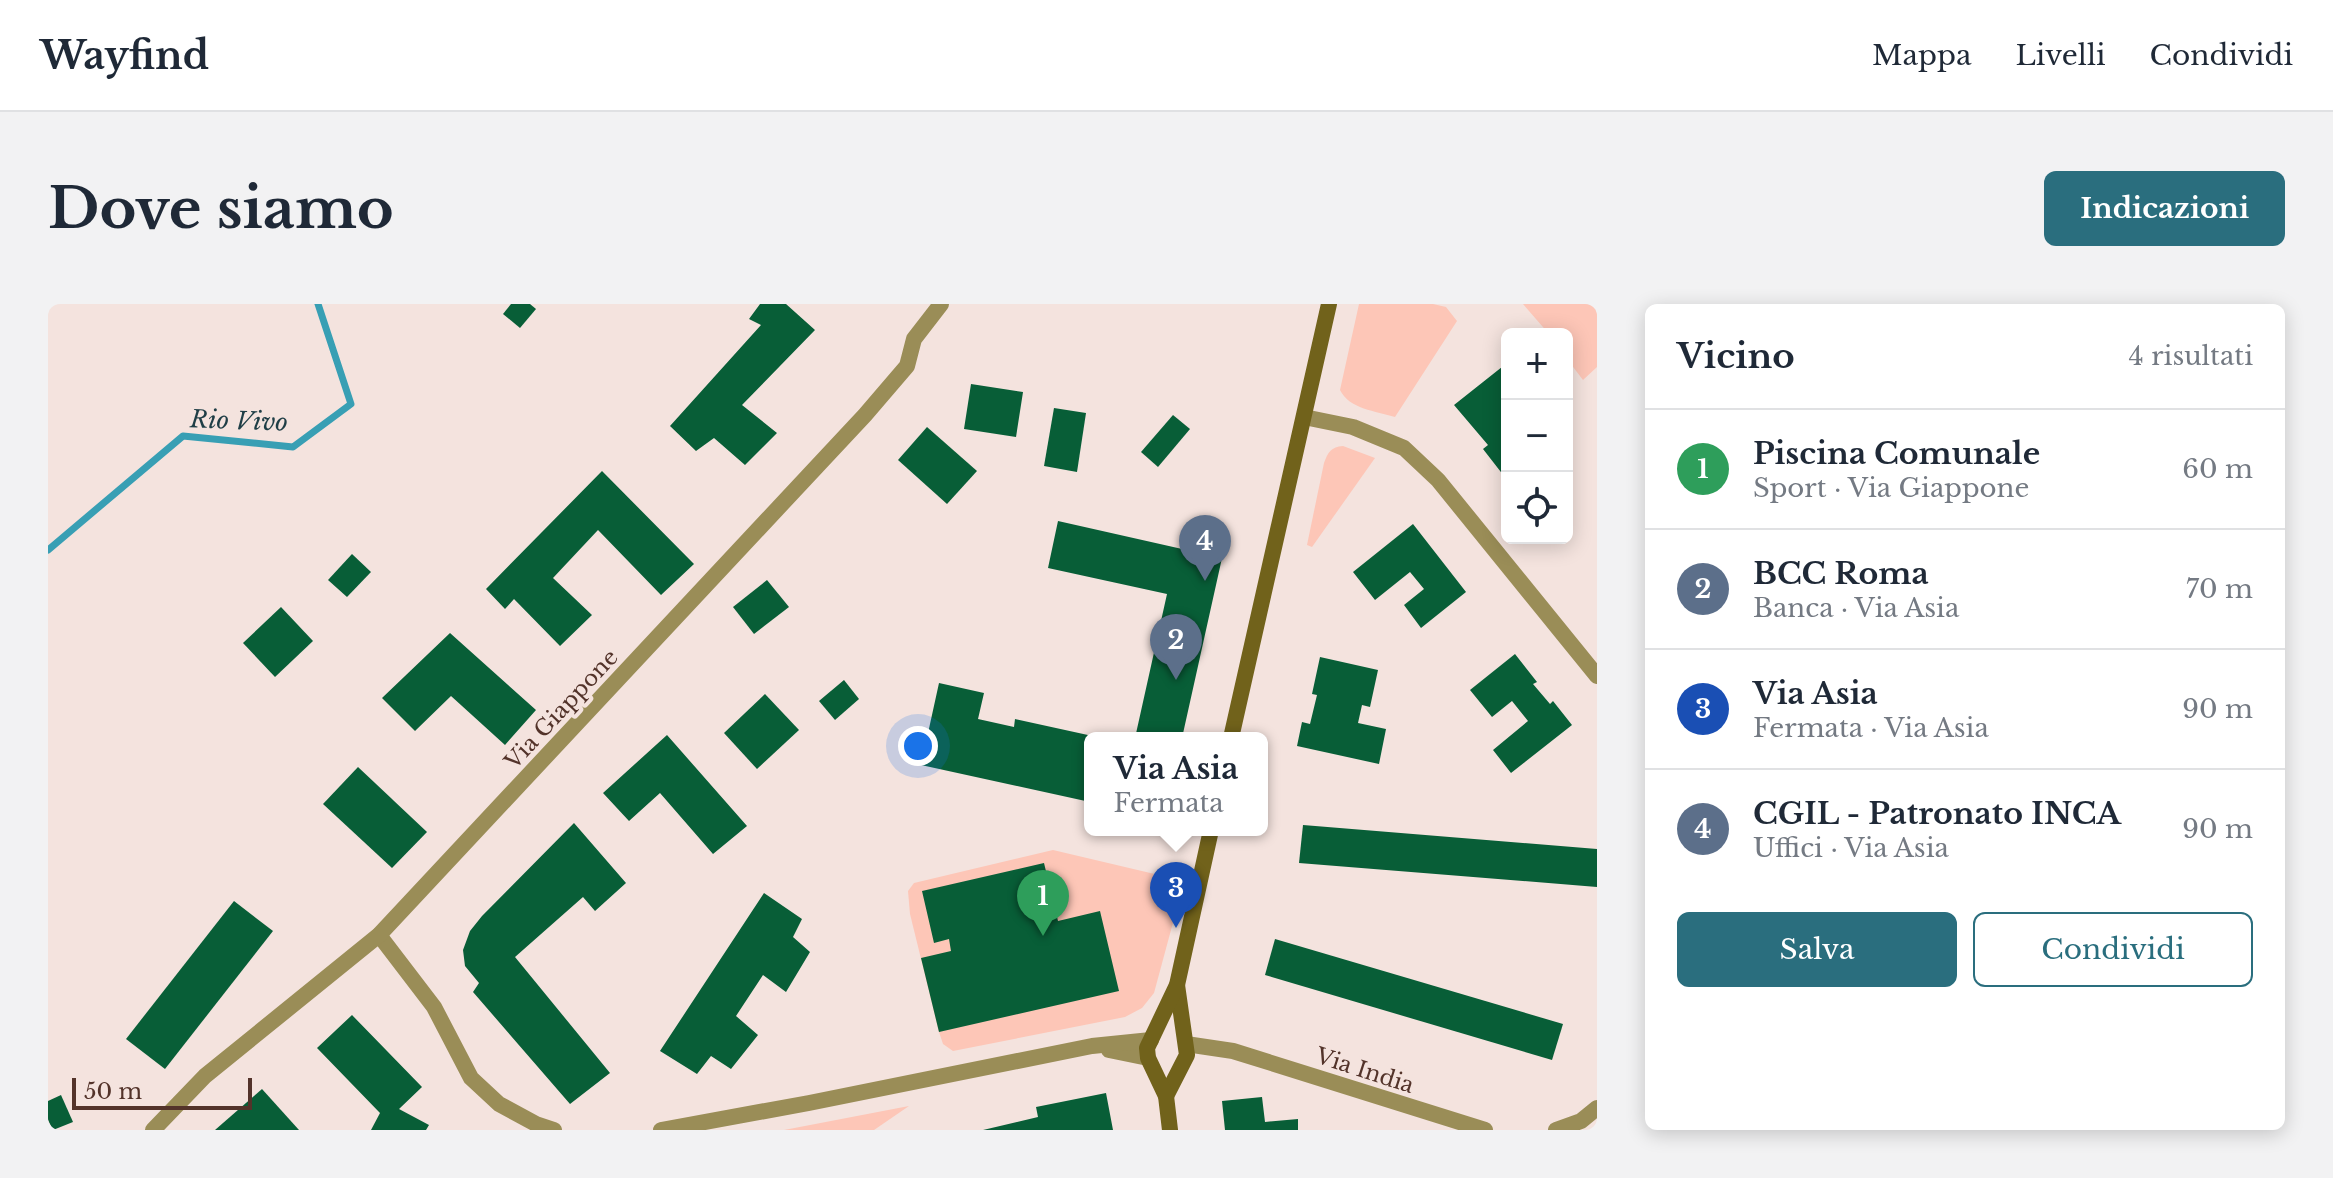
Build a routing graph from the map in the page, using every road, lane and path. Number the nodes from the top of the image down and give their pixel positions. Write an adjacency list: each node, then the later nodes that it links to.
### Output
1 (941, 304): 7 (street, Via Giappone)
2 (1329, 304): 3 (street)
3 (1304, 417): 4 (street); 5 (street)
4 (1597, 676)
5 (1232, 732)
6 (1210, 836): 8 (street)
7 (379, 935): 15 (street, Via Giappone); 16 (street)
8 (1177, 985): 9 (street); 11 (street)
9 (1152, 1038): 10 (street); 11 (street); 12 (street)
10 (1092, 1046): 12 (street); 17 (street)
11 (1185, 1051): 12 (street); 13 (street); 19 (street, Via India)
12 (1149, 1060): 13 (street)
13 (1166, 1096): 18 (street)
14 (1597, 1108): 20 (street)
15 (153, 1130)
16 (554, 1130)
17 (661, 1130)
18 (1170, 1130)
19 (1485, 1130)
20 (1556, 1130)

